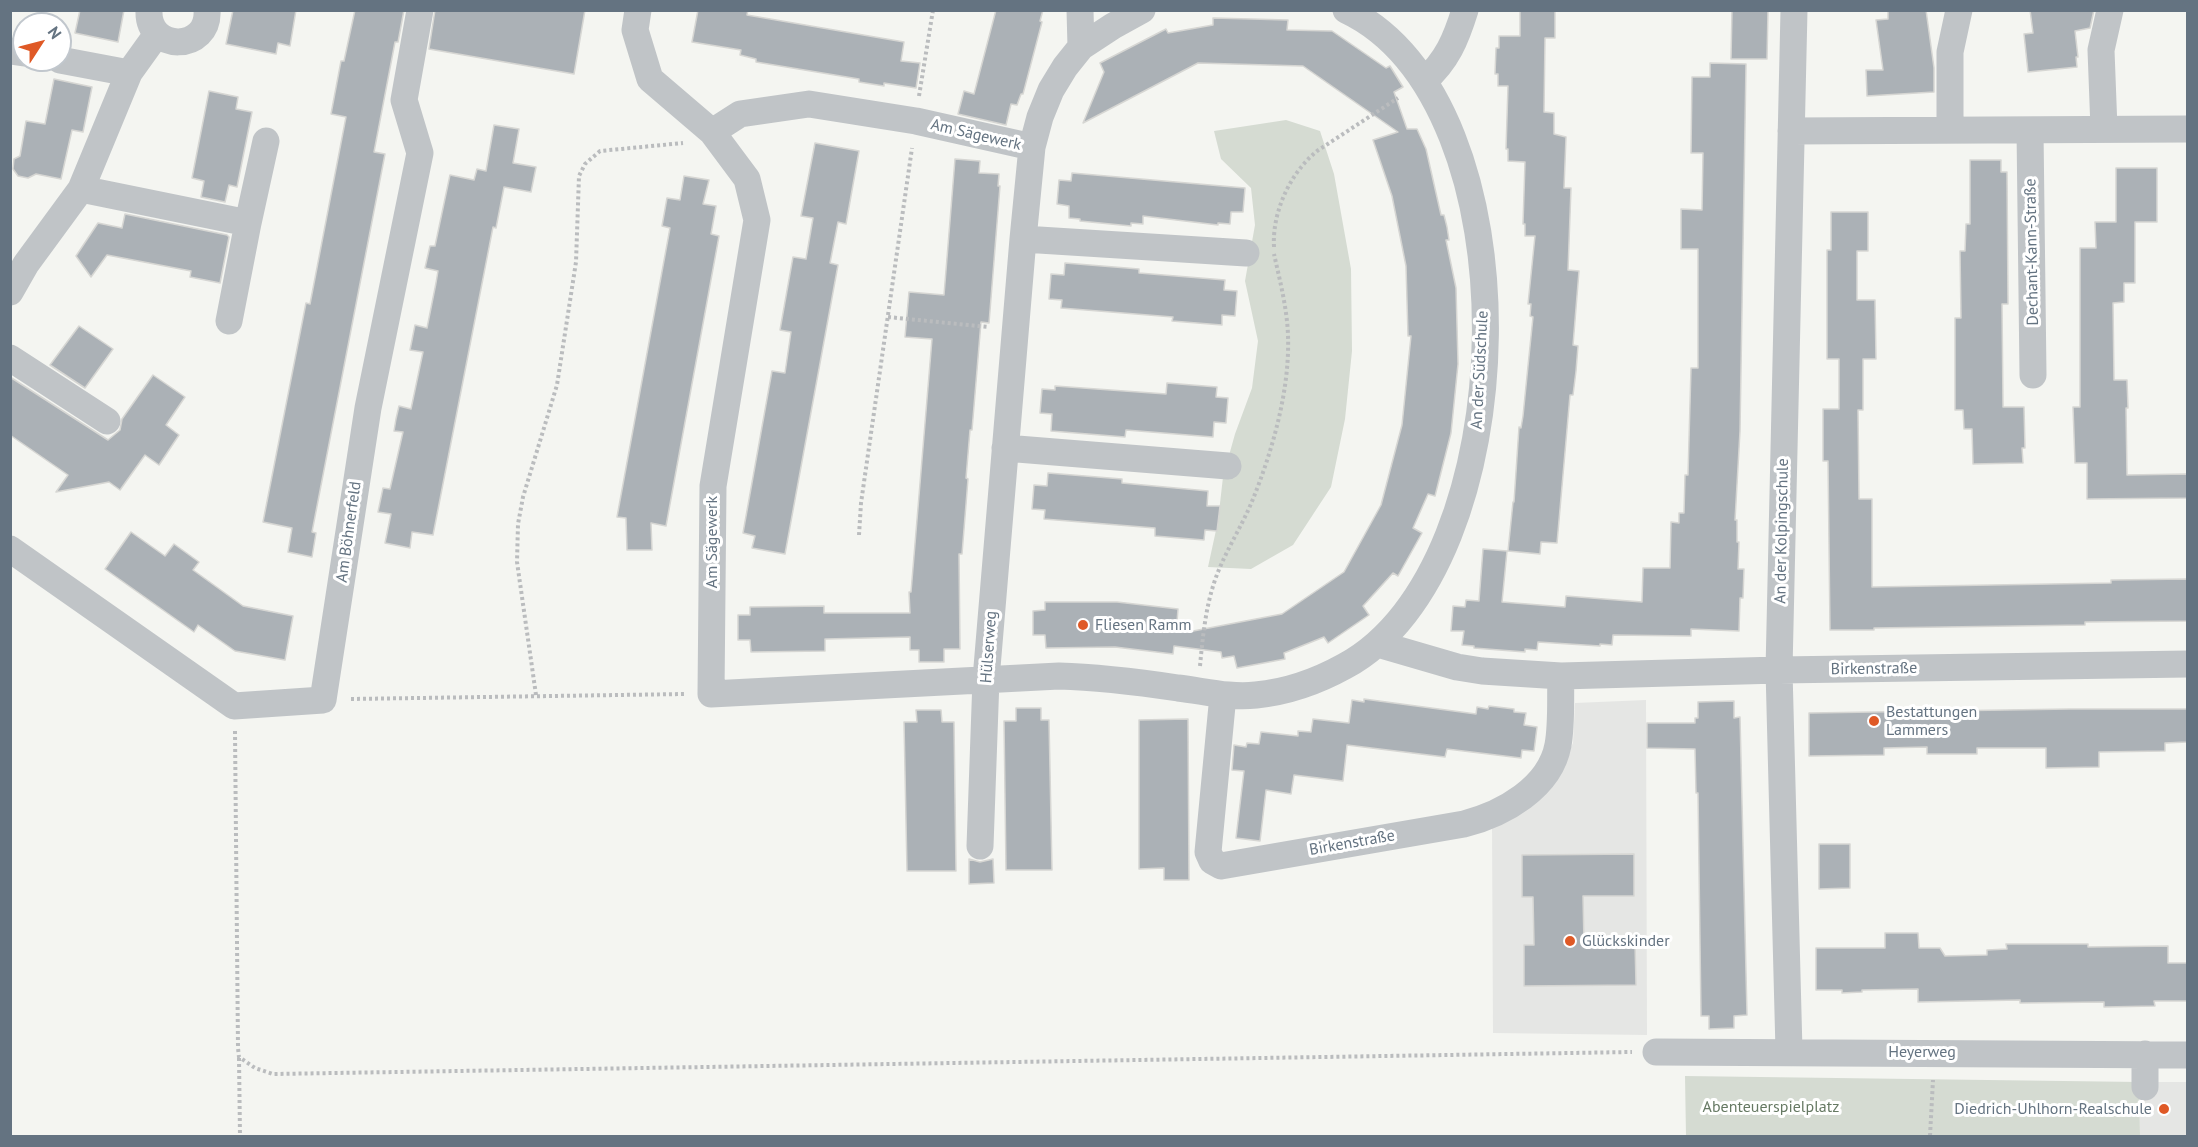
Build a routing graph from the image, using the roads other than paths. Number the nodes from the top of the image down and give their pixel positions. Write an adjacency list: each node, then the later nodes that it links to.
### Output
1 (207, 10): 11 (street)
2 (420, 10): 35 (street, Am Böhnerfeld)
3 (638, 10): 21 (street, Am Sägewerk)
4 (1080, 10): 12 (street)
5 (1142, 10): 12 (street)
6 (1346, 10): 15 (street, An der Südschule)
7 (1464, 10): 15 (street)
8 (1794, 10): 20 (street, An der Kolpingschule)
9 (1959, 10): 18 (street)
10 (2109, 10): 16 (street)
11 (153, 22): 14 (street)
12 (1081, 46): 23 (street, Hülserweg)
13 (72, 62): 14 (street)
14 (129, 73): 24 (street)
15 (1424, 81): 36 (street, An der Südschule)
16 (2104, 129): 17 (street); 19 (street)
17 (2187, 129)
18 (1950, 130): 19 (street); 20 (street)
19 (2030, 130): 31 (street, Dechant-Kann-Straße)
20 (1791, 131): 38 (street, An der Kolpingschule)
21 (712, 132): 23 (street, Am Sägewerk); 40 (street, Am Sägewerk)
22 (266, 141): 25 (street)
23 (1032, 147): 26 (street, Hülserweg)
24 (81, 189): 25 (street); 28 (street)
25 (248, 222): 29 (street)
26 (1023, 239): 27 (street); 33 (street, Hülserweg)
27 (1246, 253)
28 (10, 292)
29 (229, 321)
30 (10, 358): 32 (street)
31 (2033, 375)
32 (107, 421)
33 (1005, 448): 34 (street); 40 (street, Hülserweg)
34 (1228, 466)
35 (10, 549)
36 (1378, 644): 39 (street, Birkenstraße); 41 (street)
37 (2187, 664): 38 (street, Birkenstraße)
38 (1779, 670): 39 (street, Birkenstraße); 43 (street, An der Kolpingschule)
39 (1561, 676): 41 (street, Birkenstraße)
40 (986, 679): 41 (street); 42 (street, Hülserweg)
41 (1210, 693)
42 (980, 846)
43 (1789, 1051): 44 (street, Heyerweg); 45 (street, Heyerweg)
44 (1656, 1052)
45 (2145, 1054): 46 (street, Heyerweg); 47 (street)
46 (2187, 1054)
47 (2145, 1087)

